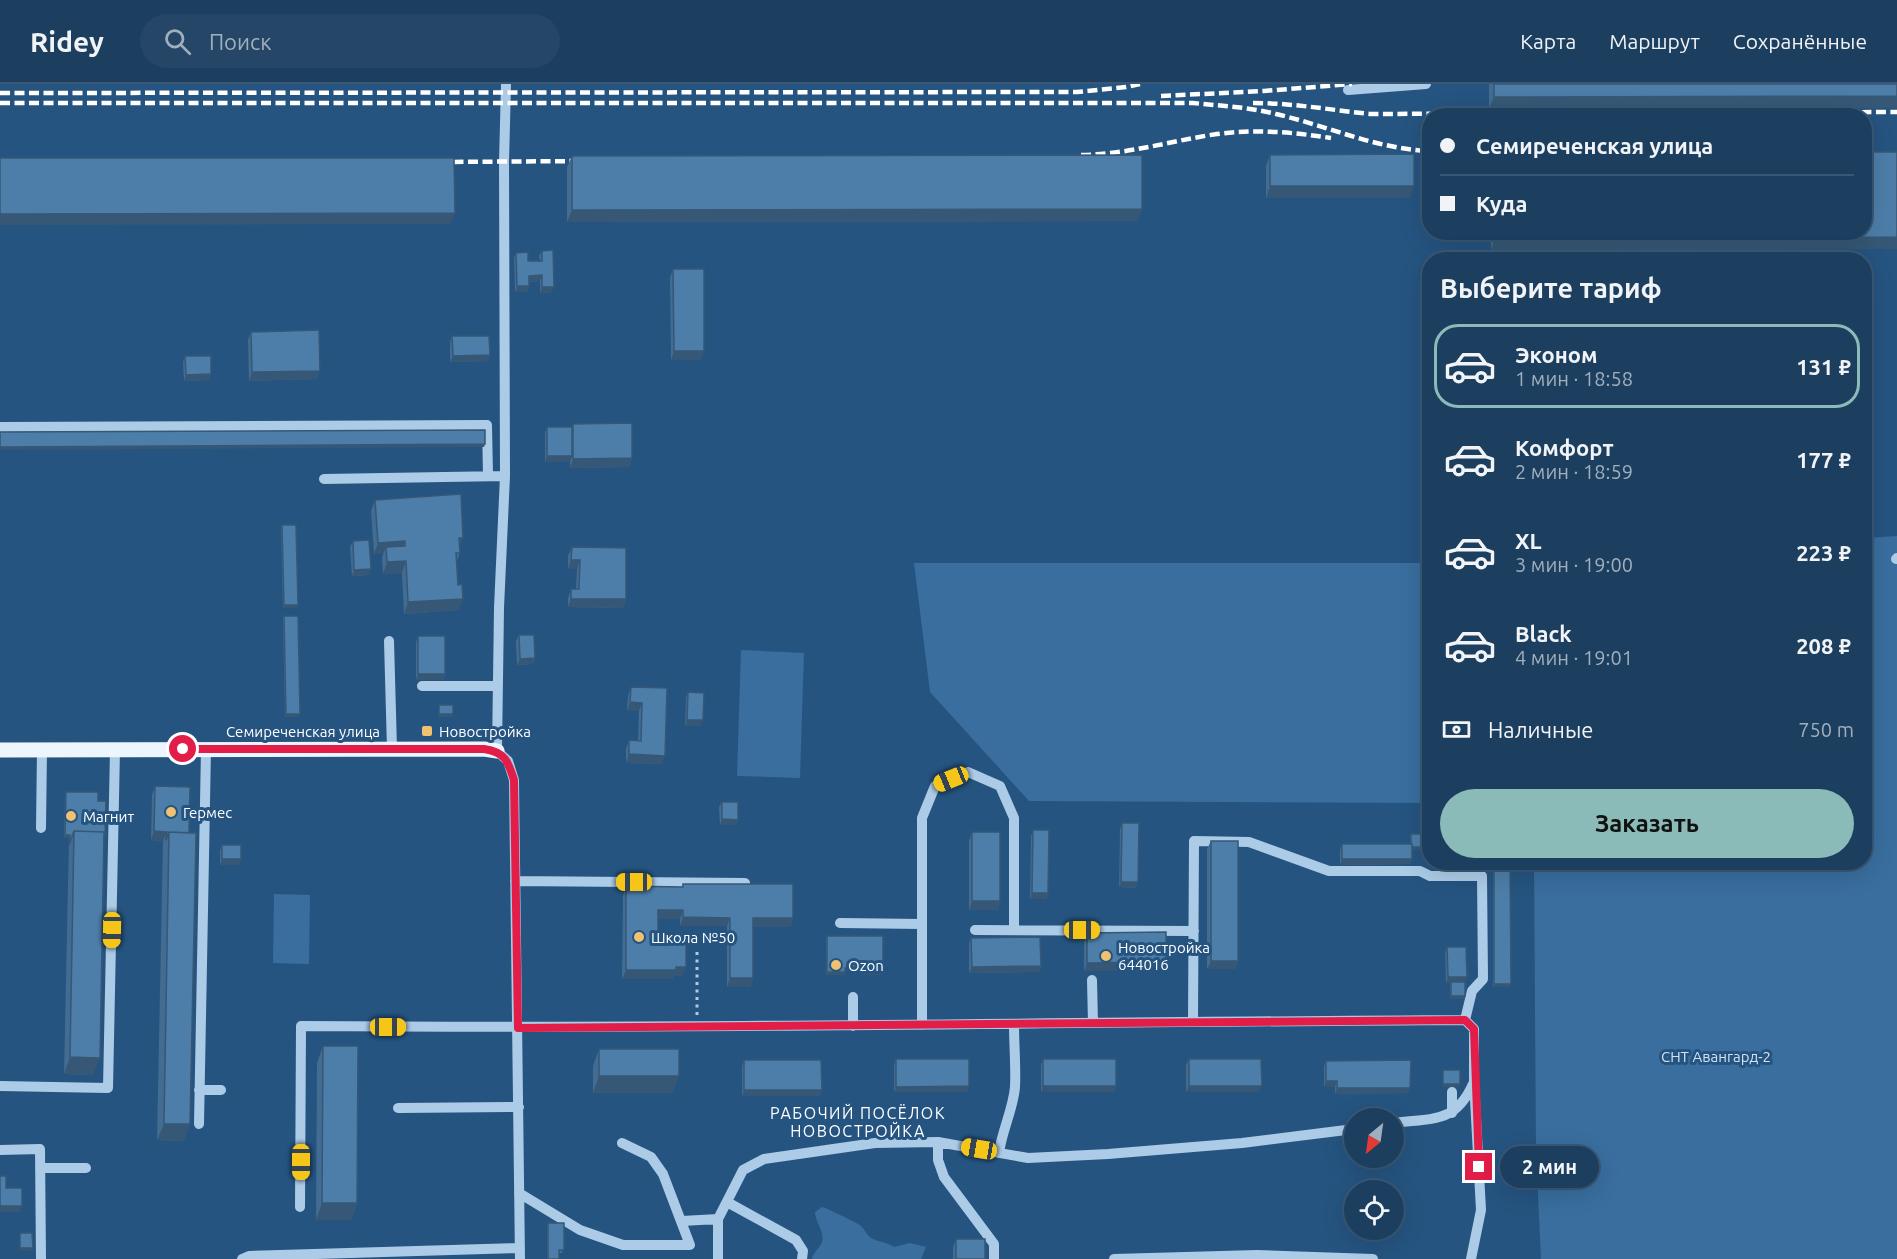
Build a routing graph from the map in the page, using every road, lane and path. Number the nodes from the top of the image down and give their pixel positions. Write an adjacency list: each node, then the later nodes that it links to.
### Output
1 (506, 84): 6 (street)
2 (1426, 84): 3 (street)
3 (1347, 90)
4 (0, 427): 5 (street)
5 (488, 475): 6 (street); 7 (street)
6 (505, 476): 10 (street)
7 (324, 479)
8 (389, 641): 12 (street)
9 (422, 686): 10 (street)
10 (498, 686): 16 (street)
11 (206, 749): 12 (main road, Семиреченская улица); 15 (main road, Семиреченская улица); 38 (street)
12 (392, 749): 16 (main road, Семиреченская улица)
13 (0, 750): 14 (main road, Семиреченская улица)
14 (42, 750): 15 (main road, Семиреченская улица); 17 (street)
15 (115, 750): 37 (street)
16 (497, 751): 18 (street)
17 (40, 828)
18 (515, 881): 19 (street); 35 (street)
19 (746, 883)
20 (840, 924): 21 (street)
21 (922, 924): 23 (street); 31 (street)
22 (975, 930): 23 (street)
23 (1014, 930): 24 (street)
24 (1194, 931): 28 (street); 29 (street)
25 (697, 951): 33 (path)
26 (1092, 980): 30 (street)
27 (853, 997): 34 (street)
28 (1465, 1020): 29 (street); 36 (street)
29 (1193, 1021): 30 (street)
30 (1093, 1023): 32 (street)
31 (922, 1025): 32 (street); 34 (street)
32 (1014, 1025): 50 (street)
33 (697, 1026): 34 (street); 35 (street)
34 (853, 1026)
35 (518, 1028): 41 (street); 55 (street)
36 (1474, 1081): 43 (street); 67 (street)
37 (0, 1086)
38 (199, 1090): 39 (street); 45 (street)
39 (221, 1090)
40 (1452, 1092): 43 (street)
41 (519, 1107): 42 (street); 53 (street)
42 (398, 1108)
43 (1452, 1113): 44 (street)
44 (1404, 1123)
45 (199, 1124)
46 (1344, 1129): 50 (street)
47 (939, 1142): 50 (street); 54 (street); 64 (street)
48 (622, 1143): 57 (street)
49 (0, 1150): 51 (street)
50 (999, 1153)
51 (40, 1168): 52 (street); 61 (street)
52 (86, 1168)
53 (519, 1193): 57 (street); 58 (street)
54 (727, 1202): 56 (street); 63 (street)
55 (300, 1207)
56 (718, 1219): 57 (street); 62 (street)
57 (682, 1221)
58 (520, 1254): 59 (street)
59 (386, 1256): 60 (street)
60 (245, 1257)
61 (41, 1259)
62 (718, 1259)
63 (802, 1259)
64 (994, 1259)
65 (1114, 1259): 66 (street)
66 (1373, 1259)
67 (1472, 1259)

